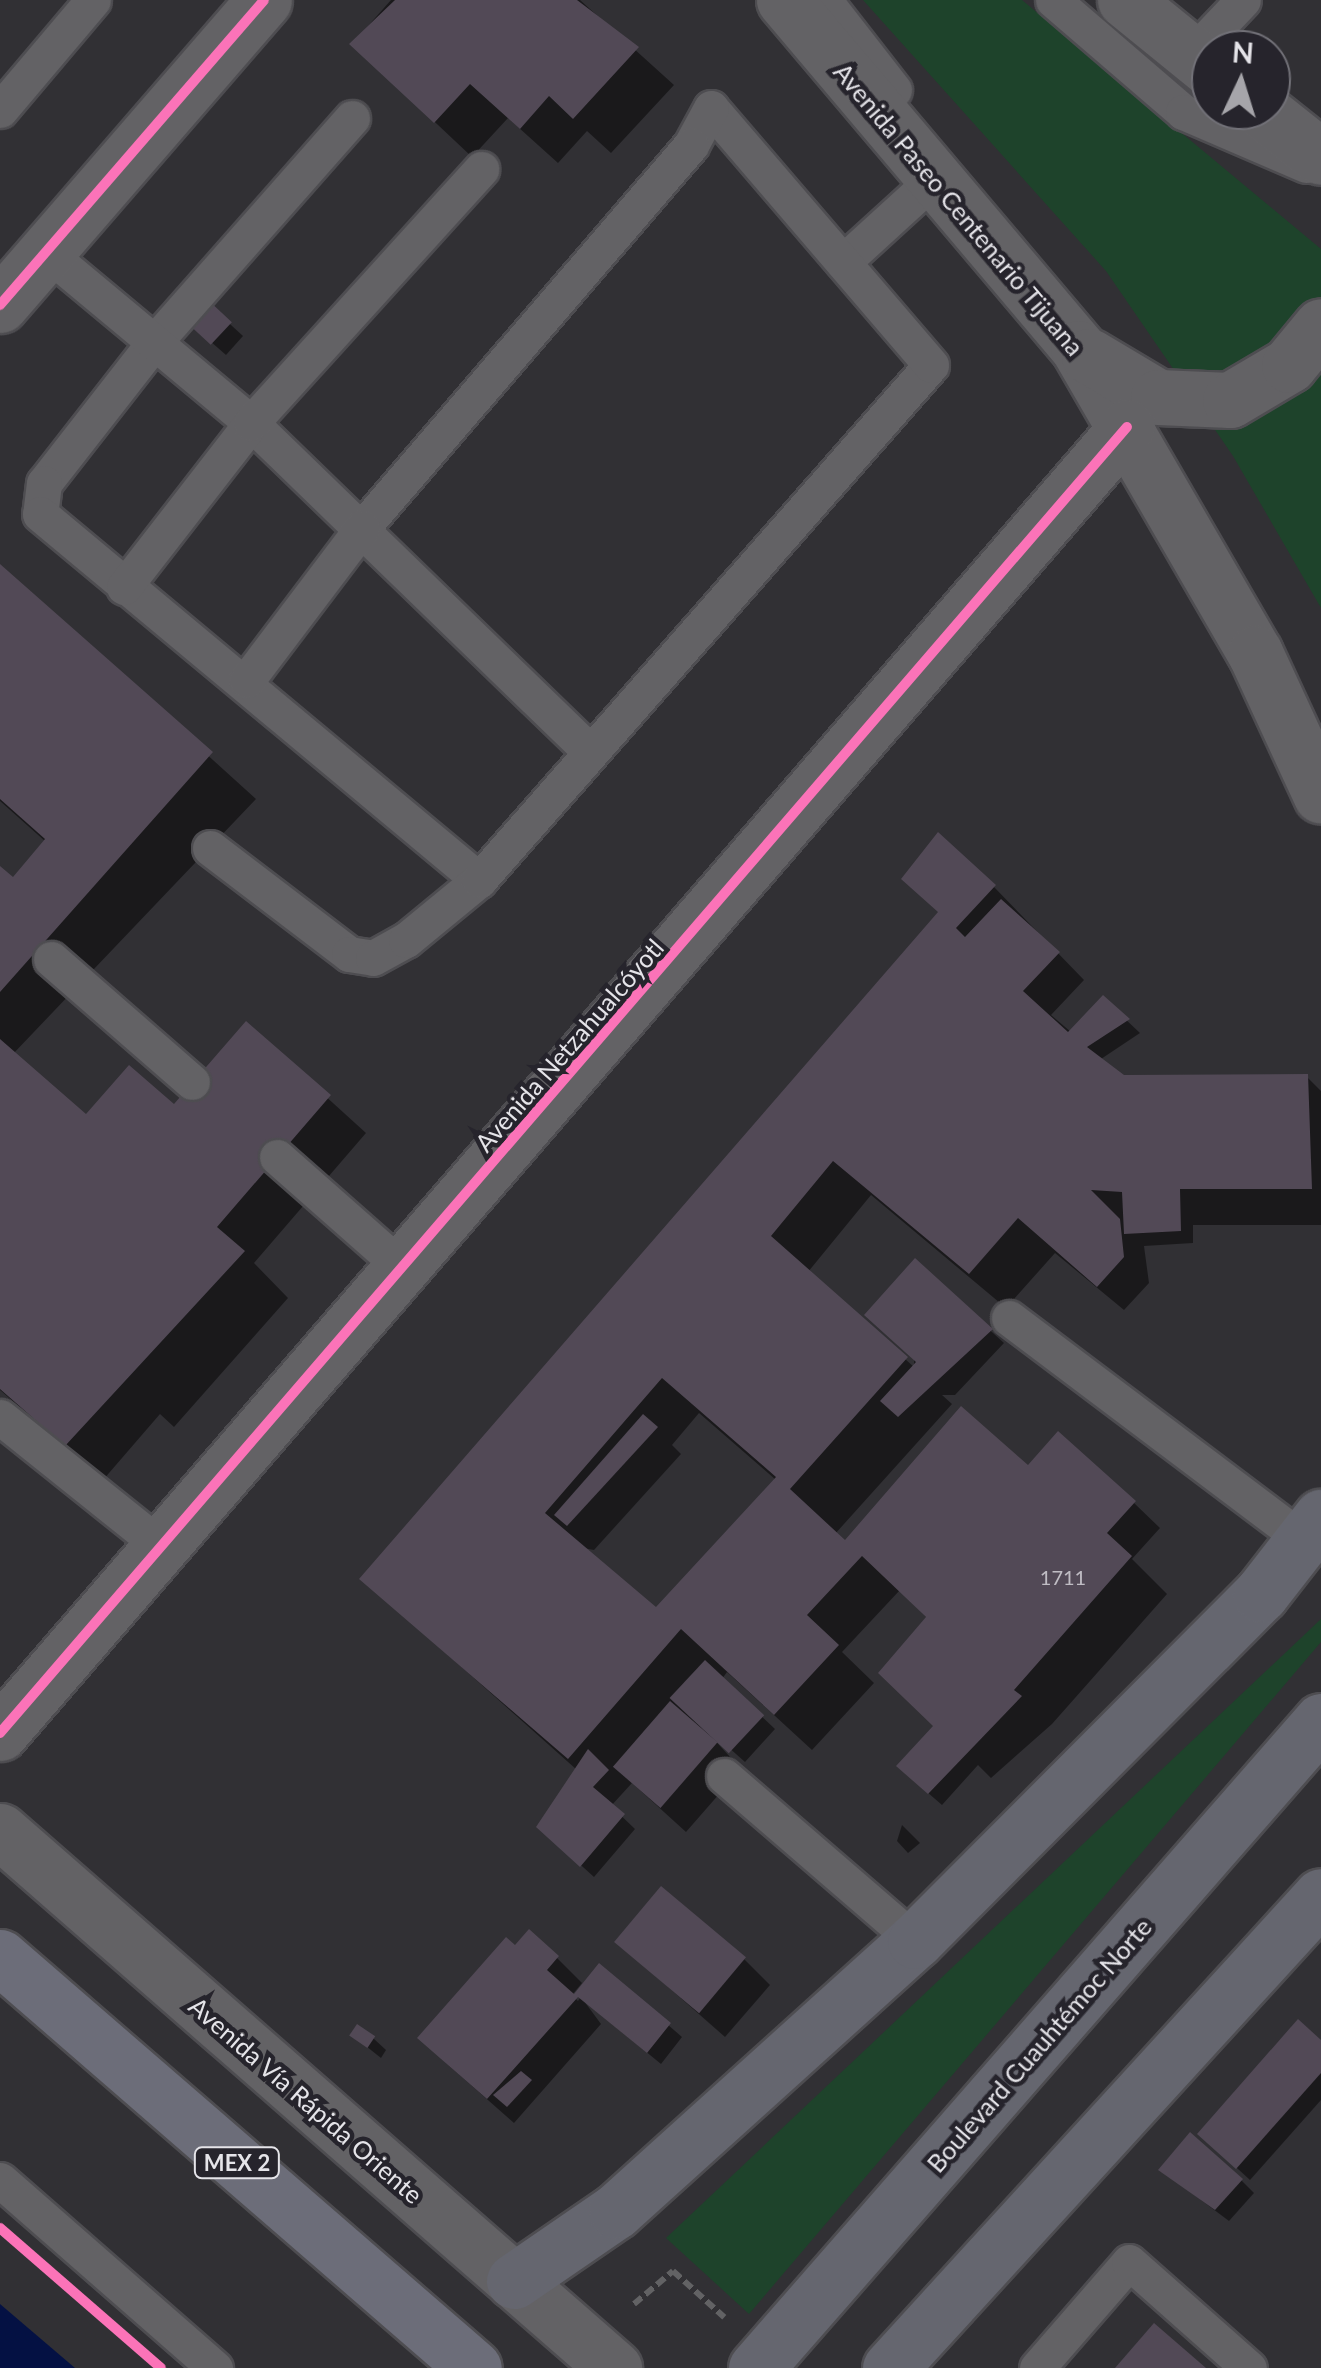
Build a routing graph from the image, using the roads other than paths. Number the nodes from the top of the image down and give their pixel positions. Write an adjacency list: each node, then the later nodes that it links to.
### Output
1 (93, 0): 10 (lane)
2 (264, 0): 17 (main road)
3 (784, 0): 16 (main road, Avenida Paseo Centenario Tijuana)
4 (824, 0): 16 (lane)
5 (1053, 0): 15 (lane)
6 (1125, 0): 9 (main road)
7 (1243, 0): 8 (lane)
8 (1223, 30)
9 (1191, 54)
10 (0, 110)
11 (352, 118): 21 (lane)
12 (1287, 130): 13 (main road)
13 (1321, 157)
14 (481, 170): 23 (lane)
15 (1321, 171)
16 (934, 180): 18 (lane); 22 (main road, Avenida Paseo Centenario Tijuana)
17 (46, 252): 19 (main road); 21 (lane)
18 (843, 262): 25 (lane); 28 (lane)
19 (0, 305)
20 (1321, 326): 22 (main road)
21 (152, 345): 23 (lane); 26 (lane)
22 (1078, 348): 24 (main road, Avenida Paseo Centenario Tijuana)
23 (251, 423): 25 (lane); 26 (lane)
24 (1127, 427): 29 (main road, Avenida Paseo Centenario Tijuana); 35 (main road, Avenida Netzahualcóyotl)
25 (362, 528): 27 (lane); 28 (lane)
26 (124, 587): 27 (lane)
27 (247, 680): 31 (lane)
28 (590, 751): 31 (lane)
29 (1321, 796)
30 (210, 848): 31 (lane)
31 (479, 880)
32 (51, 959): 33 (lane)
33 (192, 1082)
34 (278, 1157): 35 (lane)
35 (404, 1269): 39 (main road, Avenida Netzahualcóyotl)
36 (1009, 1318): 38 (lane)
37 (0, 1417): 39 (lane)
38 (1314, 1530): 45 (main road)
39 (162, 1547): 41 (main road, Avenida Netzahualcóyotl)
40 (1321, 1721): 49 (main road, Boulevard Cuauhtémoc Norte)
41 (0, 1733)
42 (724, 1776): 45 (lane)
43 (0, 1831): 48 (main road, Avenida Vía Rápida Oriente)
44 (1321, 1896): 50 (main road)
45 (915, 1942): 48 (main road)
46 (0, 1957): 52 (highway, MEX 2)
47 (0, 2180): 51 (lane)
48 (514, 2280): 53 (main road, Avenida Vía Rápida Oriente)
49 (738, 2349)
50 (903, 2353)
51 (215, 2368)
52 (474, 2368)
53 (614, 2368)
54 (1037, 2368): 55 (lane)
55 (1249, 2368)

